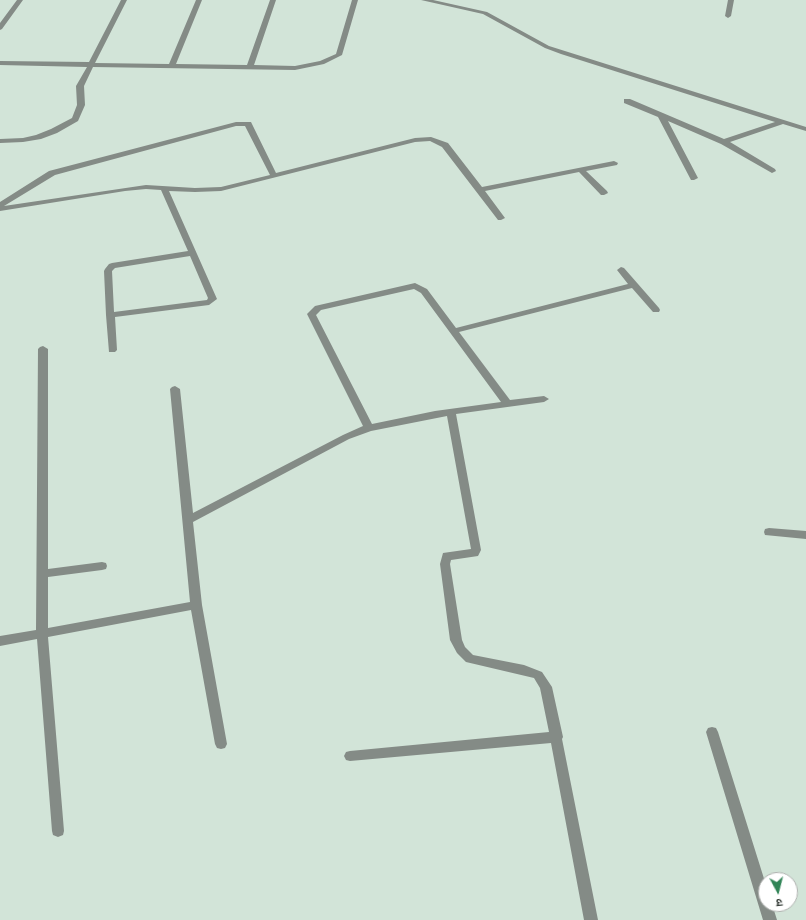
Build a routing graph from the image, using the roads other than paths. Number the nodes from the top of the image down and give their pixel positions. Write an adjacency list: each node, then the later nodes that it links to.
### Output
1 (20, 0): 9 (street)
2 (124, 0): 11 (street)
3 (199, 0): 12 (street)
4 (273, 0): 13 (street)
5 (356, 0): 13 (street)
6 (424, 0): 16 (street)
7 (731, 0): 8 (street)
8 (728, 16)
9 (0, 28)
10 (0, 63): 11 (street)
11 (91, 64): 12 (street); 18 (street)
12 (172, 66): 13 (street)
13 (250, 67)
14 (627, 101): 15 (street)
15 (661, 115): 19 (street); 24 (street)
16 (782, 122): 17 (street); 19 (street)
17 (806, 129)
18 (0, 141)
19 (724, 142): 22 (street)
20 (614, 163): 21 (street)
21 (581, 170): 26 (street); 27 (street)
22 (772, 171)
23 (274, 176): 25 (street); 26 (street); 28 (street)
24 (694, 178)
25 (164, 188): 29 (street); 31 (street)
26 (480, 190): 30 (street)
27 (604, 193)
28 (0, 205)
29 (0, 209)
30 (502, 218)
31 (193, 253): 35 (street); 35 (street)
32 (621, 270): 33 (street)
33 (634, 285): 34 (street); 36 (street)
34 (656, 310)
35 (110, 315): 38 (street)
36 (454, 331): 41 (street); 43 (street)
37 (43, 349): 48 (street)
38 (112, 350)
39 (175, 389): 44 (street)
40 (544, 399): 41 (street)
41 (508, 404): 42 (street)
42 (451, 412): 43 (street); 53 (street)
43 (370, 428): 44 (street)
44 (188, 520): 49 (street)
45 (769, 532): 46 (street)
46 (806, 534)
47 (102, 566): 48 (street)
48 (42, 574): 50 (street)
49 (196, 604): 50 (street); 54 (street)
50 (42, 634): 51 (street); 56 (street)
51 (0, 641)
52 (712, 732): 58 (street)
53 (557, 737): 55 (street); 57 (street)
54 (221, 744)
55 (350, 756)
56 (58, 831)
57 (591, 920)
58 (770, 920)

